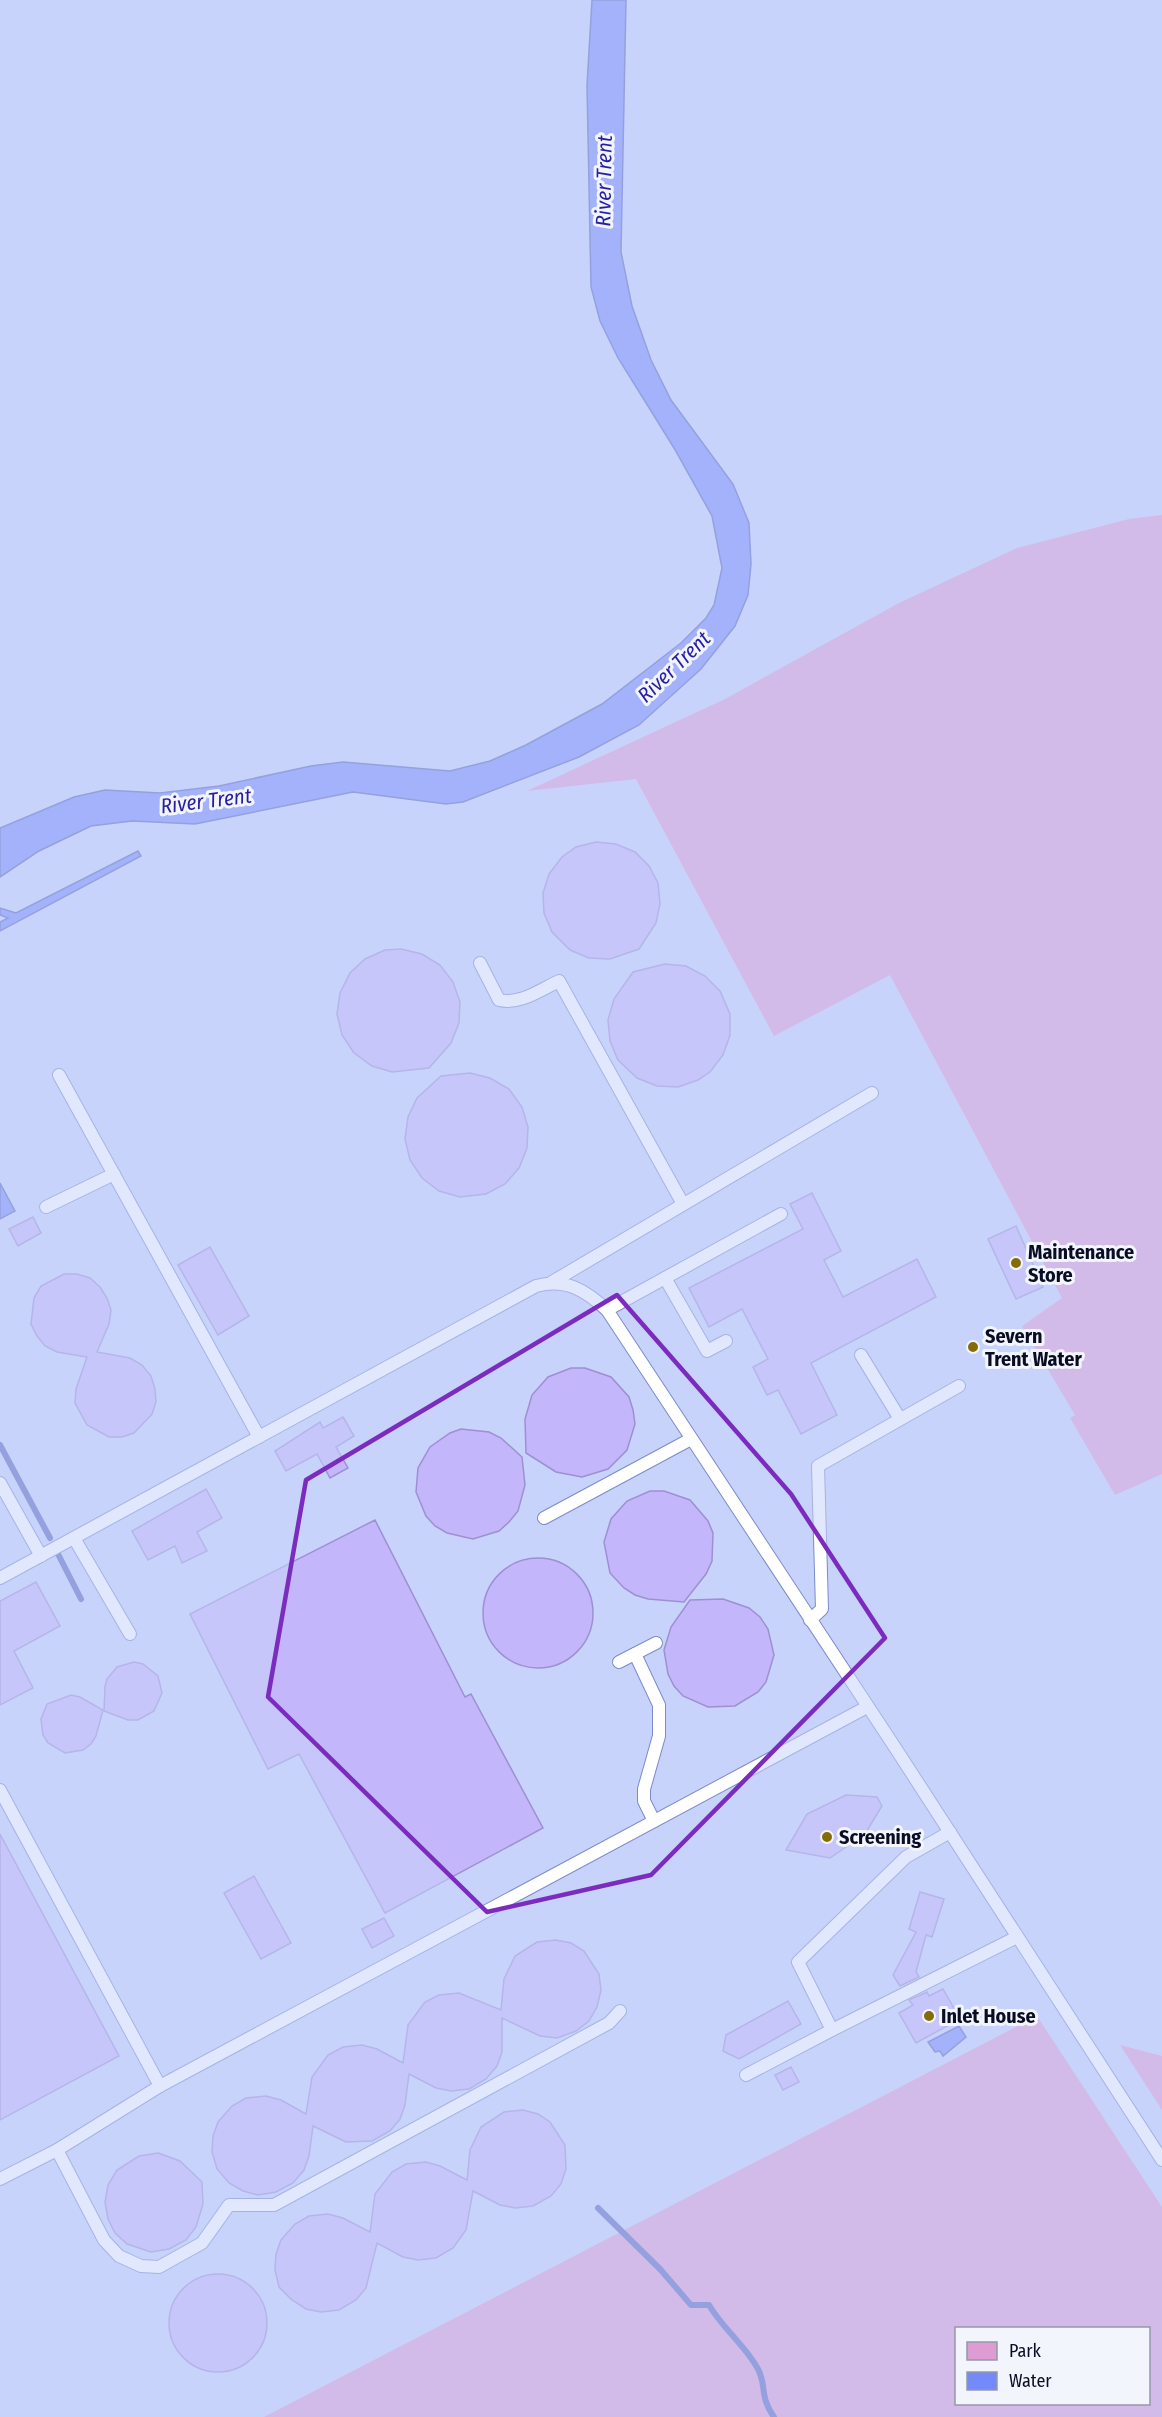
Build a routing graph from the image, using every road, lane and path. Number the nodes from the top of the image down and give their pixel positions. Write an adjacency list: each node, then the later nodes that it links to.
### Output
1 (480, 963): 5 (lane)
2 (59, 1075): 4 (lane)
3 (872, 1093): 5 (lane)
4 (114, 1174): 6 (lane); 15 (lane)
5 (683, 1204): 9 (lane)
6 (46, 1207)
7 (781, 1214): 8 (lane)
8 (665, 1278): 10 (lane); 11 (lane)
9 (552, 1282): 10 (lane); 15 (lane)
10 (607, 1310): 16 (lane)
11 (726, 1341)
12 (861, 1354): 14 (lane)
13 (958, 1386): 14 (lane)
14 (900, 1419): 22 (lane)
15 (259, 1437): 19 (lane)
16 (692, 1439): 18 (lane); 22 (lane)
17 (0, 1483): 20 (lane)
18 (544, 1518)
19 (74, 1538): 20 (lane); 23 (lane)
20 (41, 1556): 21 (lane)
21 (0, 1578)
22 (810, 1620): 27 (lane)
23 (130, 1634)
24 (656, 1643): 25 (lane)
25 (635, 1654): 26 (lane); 29 (lane)
26 (619, 1662)
27 (867, 1707): 29 (lane); 30 (lane)
28 (0, 1790): 35 (lane)
29 (654, 1821): 35 (lane)
30 (950, 1832): 31 (lane); 33 (lane)
31 (1017, 1937): 33 (lane); 37 (lane)
32 (620, 2011): 36 (lane)
33 (832, 2030): 34 (lane)
34 (746, 2075)
35 (160, 2085): 36 (lane)
36 (57, 2150): 38 (lane)
37 (1162, 2160)
38 (0, 2179)

